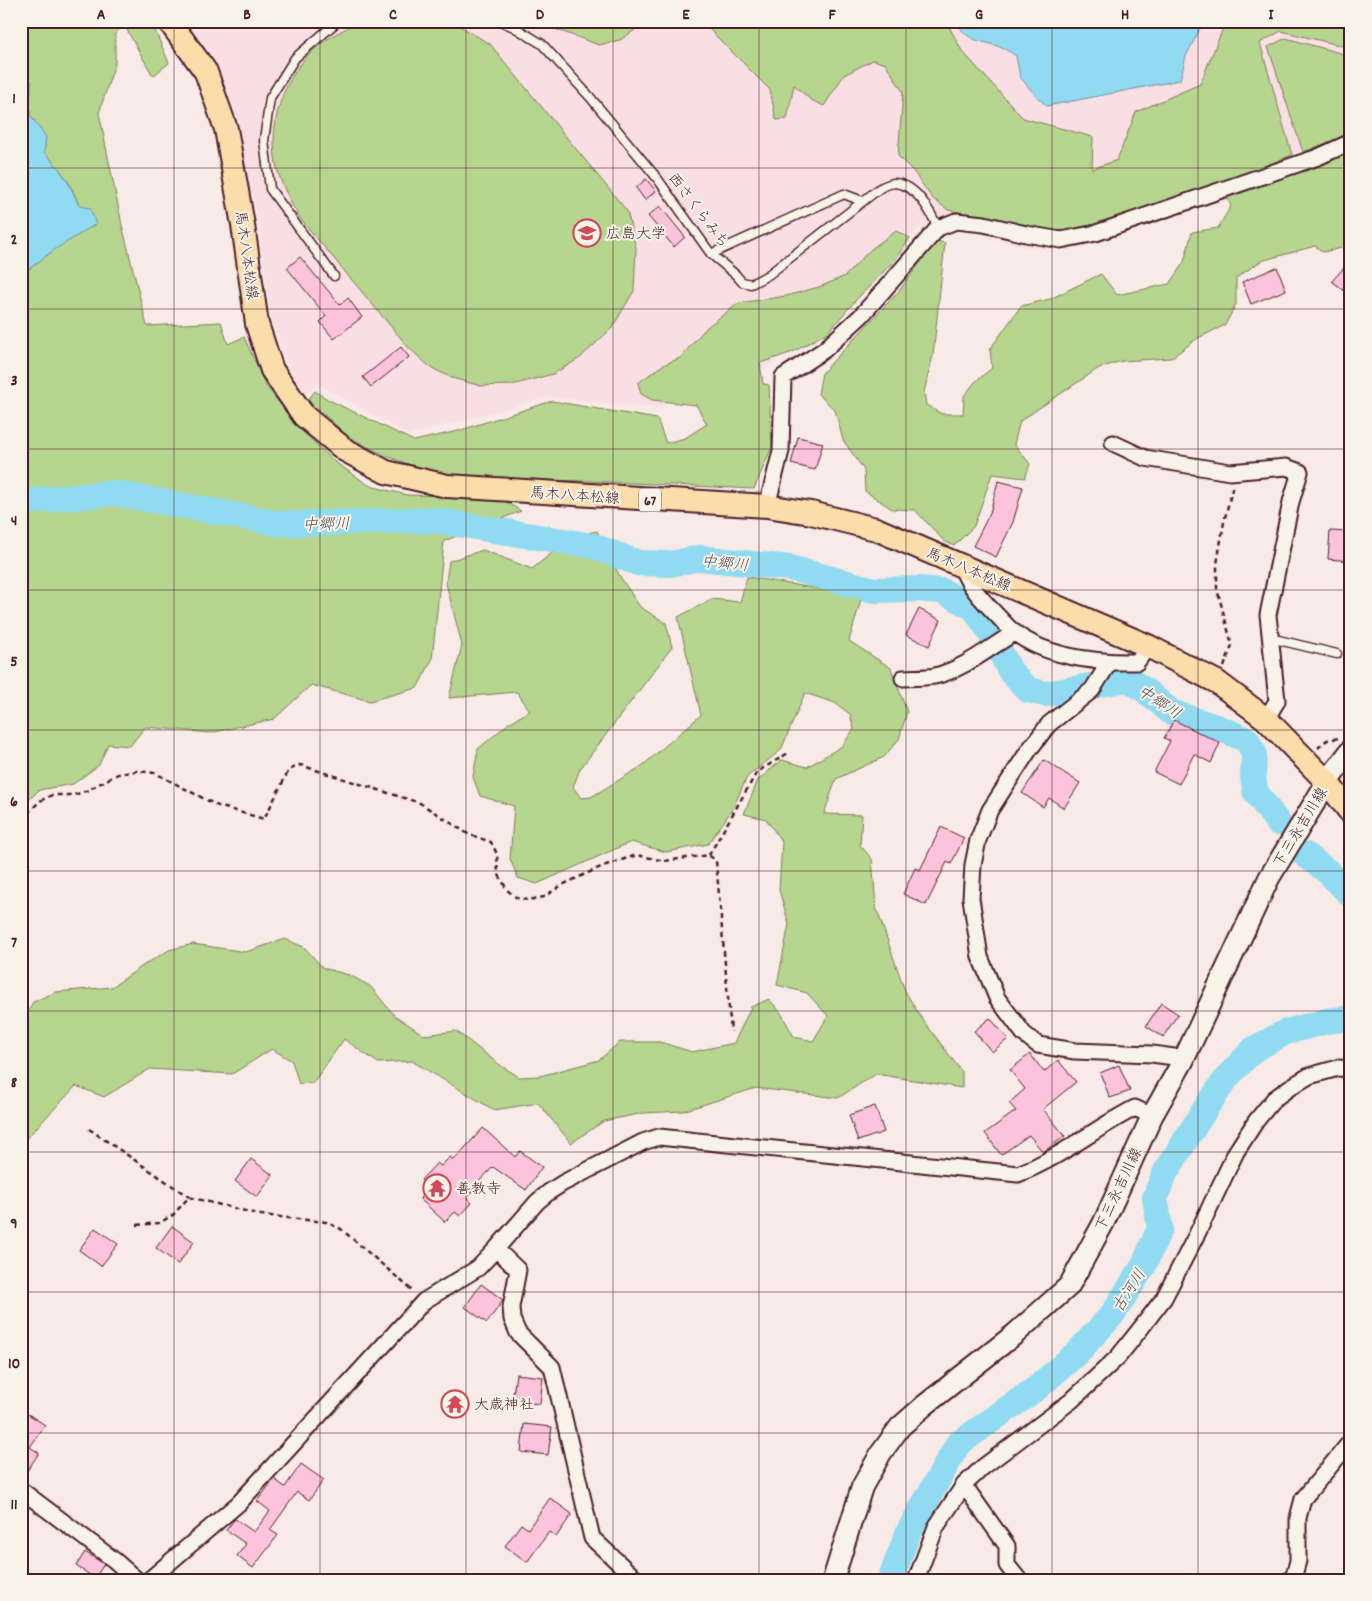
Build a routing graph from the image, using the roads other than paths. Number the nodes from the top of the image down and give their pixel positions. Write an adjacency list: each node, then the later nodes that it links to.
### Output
1 (169, 21): 10 (main road, 馬木八本松線 / 67)
2 (338, 21): 8 (lane)
3 (500, 21): 7 (lane, 西さくらみち)
4 (1351, 142): 6 (street)
5 (862, 201): 6 (lane, 西さくらみち); 7 (lane); 7 (lane, 西さくらみち)
6 (938, 228): 10 (street)
7 (711, 254)
8 (334, 276)
9 (1113, 443): 12 (street)
10 (767, 506): 11 (main road, 馬木八本松線 / 67)
11 (961, 565): 13 (street); 14 (main road, 馬木八本松線 / 67)
12 (1270, 638): 15 (lane); 18 (street)
13 (1002, 640): 16 (street); 17 (street)
14 (1148, 646): 16 (street); 18 (main road, 馬木八本松線 / 67)
15 (1337, 654)
16 (1106, 669): 22 (street)
17 (903, 678)
18 (1266, 719): 20 (main road, 馬木八本松線 / 67)
19 (1351, 750): 20 (main road, 下三永吉川線)
20 (1327, 782): 21 (main road, 馬木八本松線 / 67); 22 (main road, 下三永吉川線)
21 (1351, 813)
22 (1183, 1060): 24 (main road, 下三永吉川線)
23 (1351, 1069): 27 (street)
24 (1152, 1116): 25 (street); 32 (main road, 下三永吉川線)
25 (496, 1250): 30 (street); 31 (street)
26 (1351, 1440): 35 (street)
27 (964, 1485): 33 (street); 34 (street)
28 (21, 1490): 29 (street)
29 (137, 1580)
30 (150, 1580)
31 (637, 1580)
32 (832, 1580)
33 (916, 1580)
34 (1019, 1580)
35 (1290, 1580)

